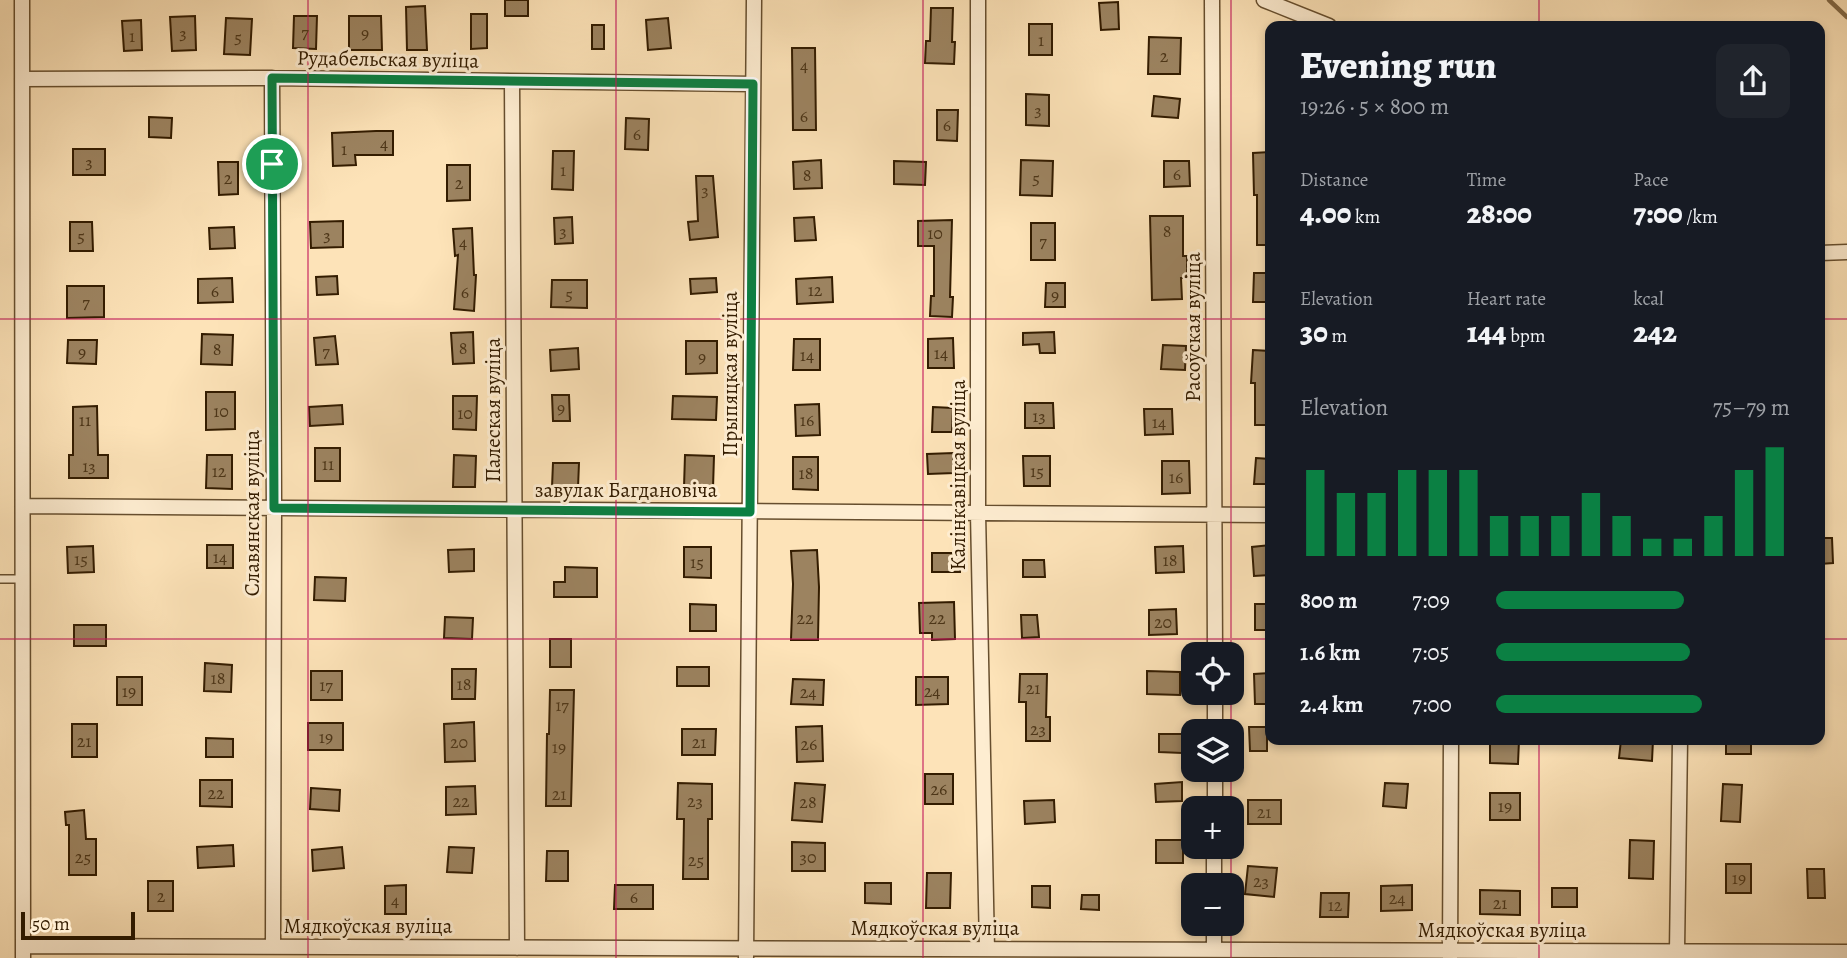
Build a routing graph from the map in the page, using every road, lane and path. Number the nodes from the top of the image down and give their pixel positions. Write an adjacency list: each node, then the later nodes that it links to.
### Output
1 (22, 0): 8 (street)
2 (754, 0): 10 (street, Прыпяцкая вуліца)
3 (978, 0): 17 (street, Калінкавіцкая вуліца)
4 (1212, 0): 18 (street, Расоўская вуліца)
5 (1264, 0): 6 (street)
6 (1316, 21)
7 (272, 78): 8 (street, Рудабельская вуліца); 9 (street, Рудабельская вуліца); 14 (street, Славянская вуліца)
8 (22, 79): 13 (street)
9 (512, 82): 10 (street, Рудабельская вуліца); 15 (street, Палеская вуліца)
10 (753, 84): 16 (street, Прыпяцкая вуліца)
11 (1847, 252): 12 (street)
12 (1825, 253)
13 (23, 506): 14 (street, завулак Багдановіча); 21 (street)
14 (274, 508): 15 (street, завулак Багдановіча); 26 (street, Славянская вуліца)
15 (515, 510): 16 (street, завулак Багдановіча); 27 (street, Палеская вуліца)
16 (750, 512): 17 (street, завулак Багдановіча); 33 (street, Прыпяцкая вуліца)
17 (978, 513): 18 (street, завулак Багдановіча); 28 (street, Калінкавіцкая вуліца)
18 (1215, 515): 19 (street, завулак Багдановіча); 22 (street, Расоўская вуліца)
19 (1265, 515)
20 (0, 579): 21 (lane)
21 (23, 579): 32 (street)
22 (1214, 642)
23 (1451, 745): 34 (street)
24 (1680, 745): 30 (street)
25 (1214, 936): 29 (street)
26 (273, 947): 27 (street, Мядкоўская вуліца); 32 (street, Мядкоўская вуліца)
27 (517, 948): 33 (street, Мядкоўская вуліца)
28 (987, 949): 29 (street, Мядкоўская вуліца); 33 (street, Мядкоўская вуліца)
29 (1214, 950): 34 (street, Мядкоўская вуліца)
30 (1677, 951): 31 (street, Мядкоўская вуліца); 34 (street, Мядкоўская вуліца)
31 (1847, 951)
32 (23, 952)
33 (746, 953)
34 (1450, 954)

